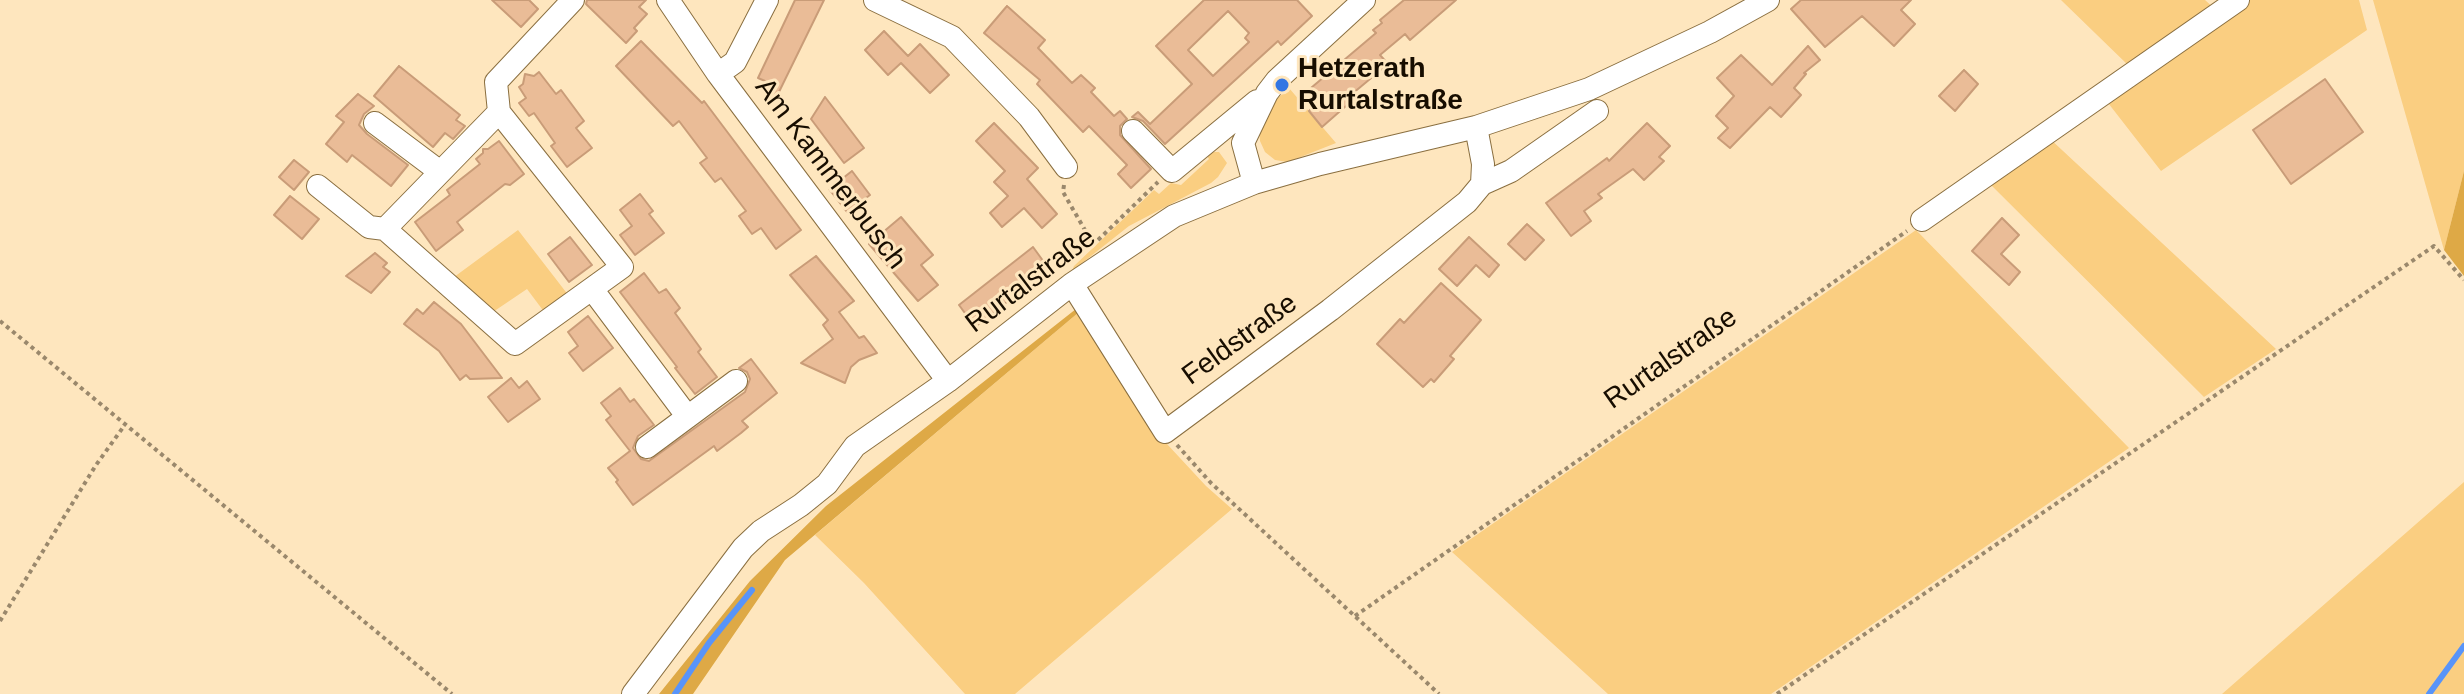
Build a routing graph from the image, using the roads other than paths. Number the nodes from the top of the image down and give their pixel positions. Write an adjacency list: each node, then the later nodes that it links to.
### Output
1 (573, 0): 11 (street)
2 (668, 0): 8 (street, Am Kammerbusch)
3 (767, 0): 8 (street)
4 (875, 0): 15 (street)
5 (1768, 0): 13 (street, Rurtalstraße)
6 (2238, 0): 20 (street)
7 (1361, 1): 9 (street)
8 (718, 74): 25 (street, Am Kammerbusch)
9 (1267, 93): 14 (street); 17 (street)
10 (1597, 111): 18 (street, Feldstraße)
11 (499, 112): 16 (street); 23 (street)
12 (375, 123): 16 (street)
13 (1476, 127): 17 (street, Rurtalstraße); 18 (street)
14 (1133, 131)
15 (1066, 167)
16 (439, 171): 21 (street)
17 (1254, 183): 22 (street, Rurtalstraße)
18 (1482, 184): 22 (street, Feldstraße)
19 (318, 186): 21 (street)
20 (1922, 220)
21 (385, 229): 23 (street)
22 (1072, 284): 25 (street, Rurtalstraße)
23 (592, 289): 26 (street)
24 (736, 381): 26 (street)
25 (948, 381): 28 (street, Rurtalstraße)
26 (687, 416): 27 (street)
27 (647, 447)
28 (633, 694)

